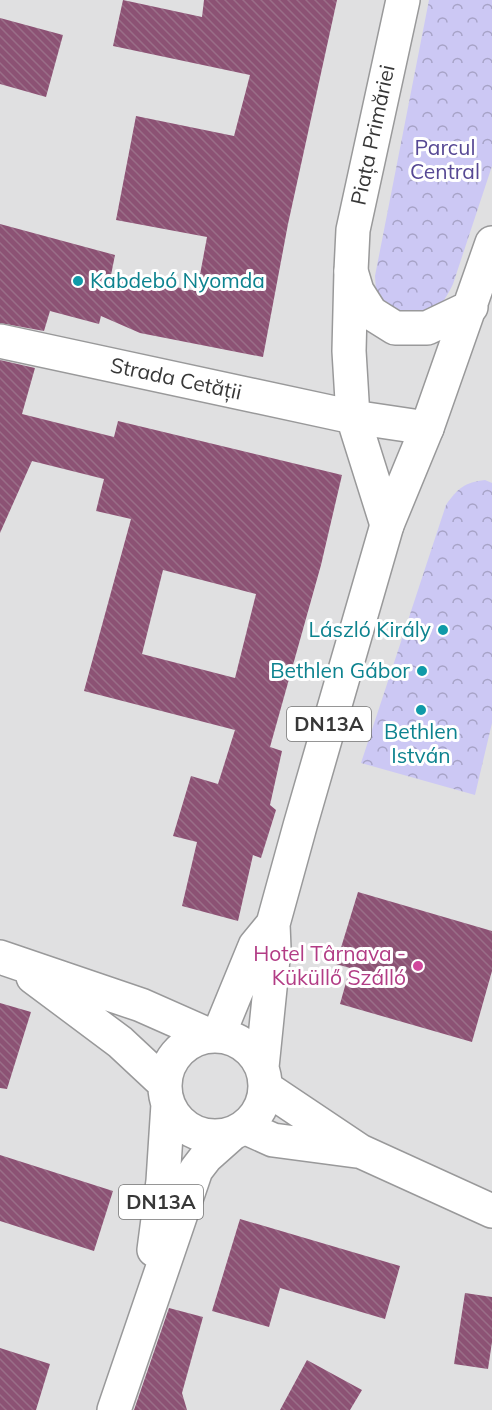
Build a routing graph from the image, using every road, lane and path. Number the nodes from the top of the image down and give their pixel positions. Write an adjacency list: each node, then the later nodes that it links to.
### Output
1 (403, 0): 3 (main road, Piața Primăriei)
2 (492, 243): 4 (main road, DN13A)
3 (351, 271): 4 (main road, Piața Primăriei); 6 (main road, Piața Primăriei)
4 (471, 307): 7 (main road, DN13A)
5 (0, 341): 6 (main road, Strada Cetății)
6 (353, 417): 7 (main road, Strada Cetății); 8 (main road)
7 (427, 428): 8 (main road, DN13A)
8 (387, 525): 9 (main road, DN13A)
9 (273, 924): 11 (main road, DN13A); 12 (main road, DN13A)
10 (6, 959): 11 (main road); 13 (main road)
11 (214, 1036): 12 (main road); 13 (main road, DN13A)
12 (264, 1077): 14 (main road, DN13A); 15 (main road)
13 (166, 1094): 14 (main road); 17 (main road, DN13A)
14 (238, 1130): 15 (main road); 17 (main road, DN13A)
15 (360, 1151): 16 (main road)
16 (492, 1210)
17 (150, 1299): 18 (main road, DN13A)
18 (114, 1410)

